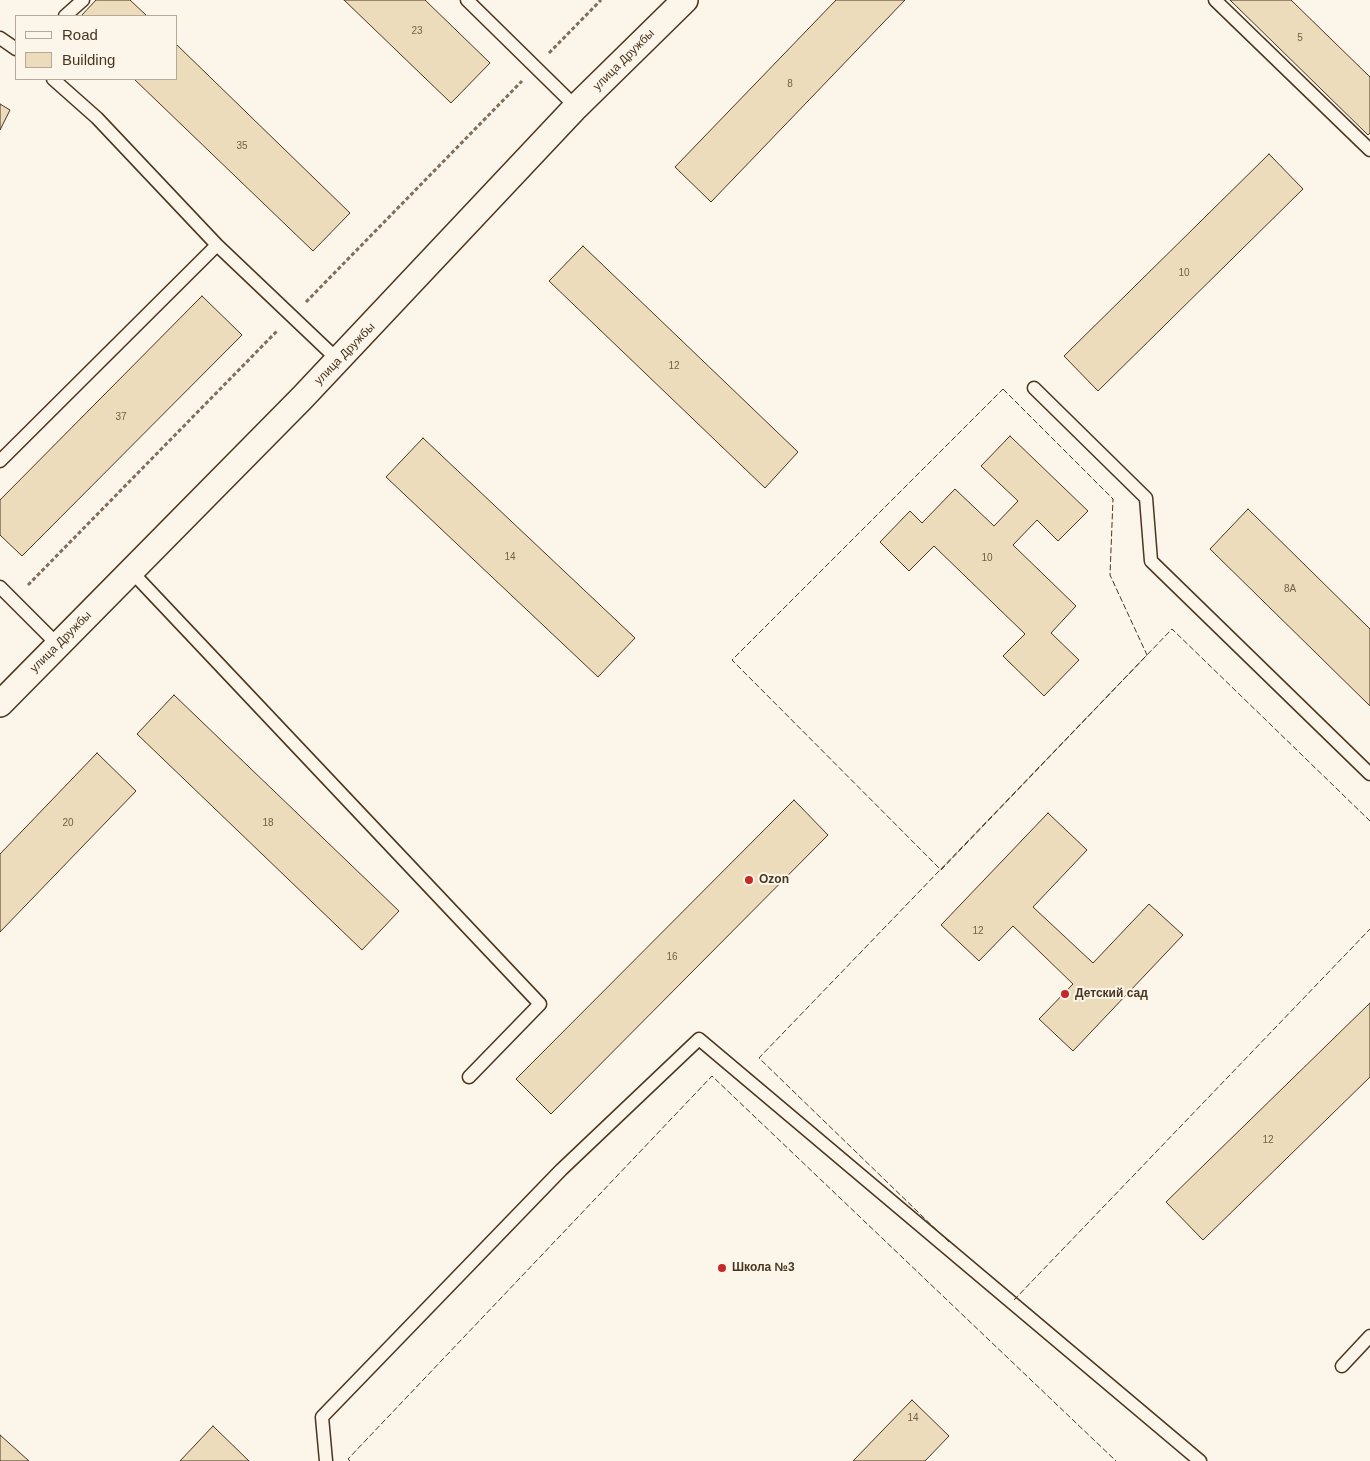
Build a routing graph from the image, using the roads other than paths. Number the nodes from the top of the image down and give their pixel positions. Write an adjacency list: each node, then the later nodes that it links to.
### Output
1 (83, 0): 5 (lane)
2 (467, 0): 9 (lane)
3 (685, 0): 9 (street, улица Дружбы)
4 (1215, 0): 10 (lane)
5 (66, 15)
6 (0, 38): 7 (lane)
7 (15, 48)
8 (53, 80): 11 (lane)
9 (576, 107): 12 (street, улица Дружбы)
10 (1370, 150)
11 (217, 245): 12 (lane); 14 (lane)
12 (338, 360): 15 (street, улица Дружбы)
13 (1034, 388): 19 (lane)
14 (0, 462)
15 (131, 571): 17 (street, улица Дружбы); 20 (lane)
16 (0, 587): 17 (lane)
17 (58, 645): 18 (street, улица Дружбы)
18 (0, 704)
19 (1370, 774)
20 (469, 1077)
21 (1370, 1336): 22 (lane)
22 (1342, 1366)
23 (326, 1461): 24 (lane)
24 (1200, 1461)

